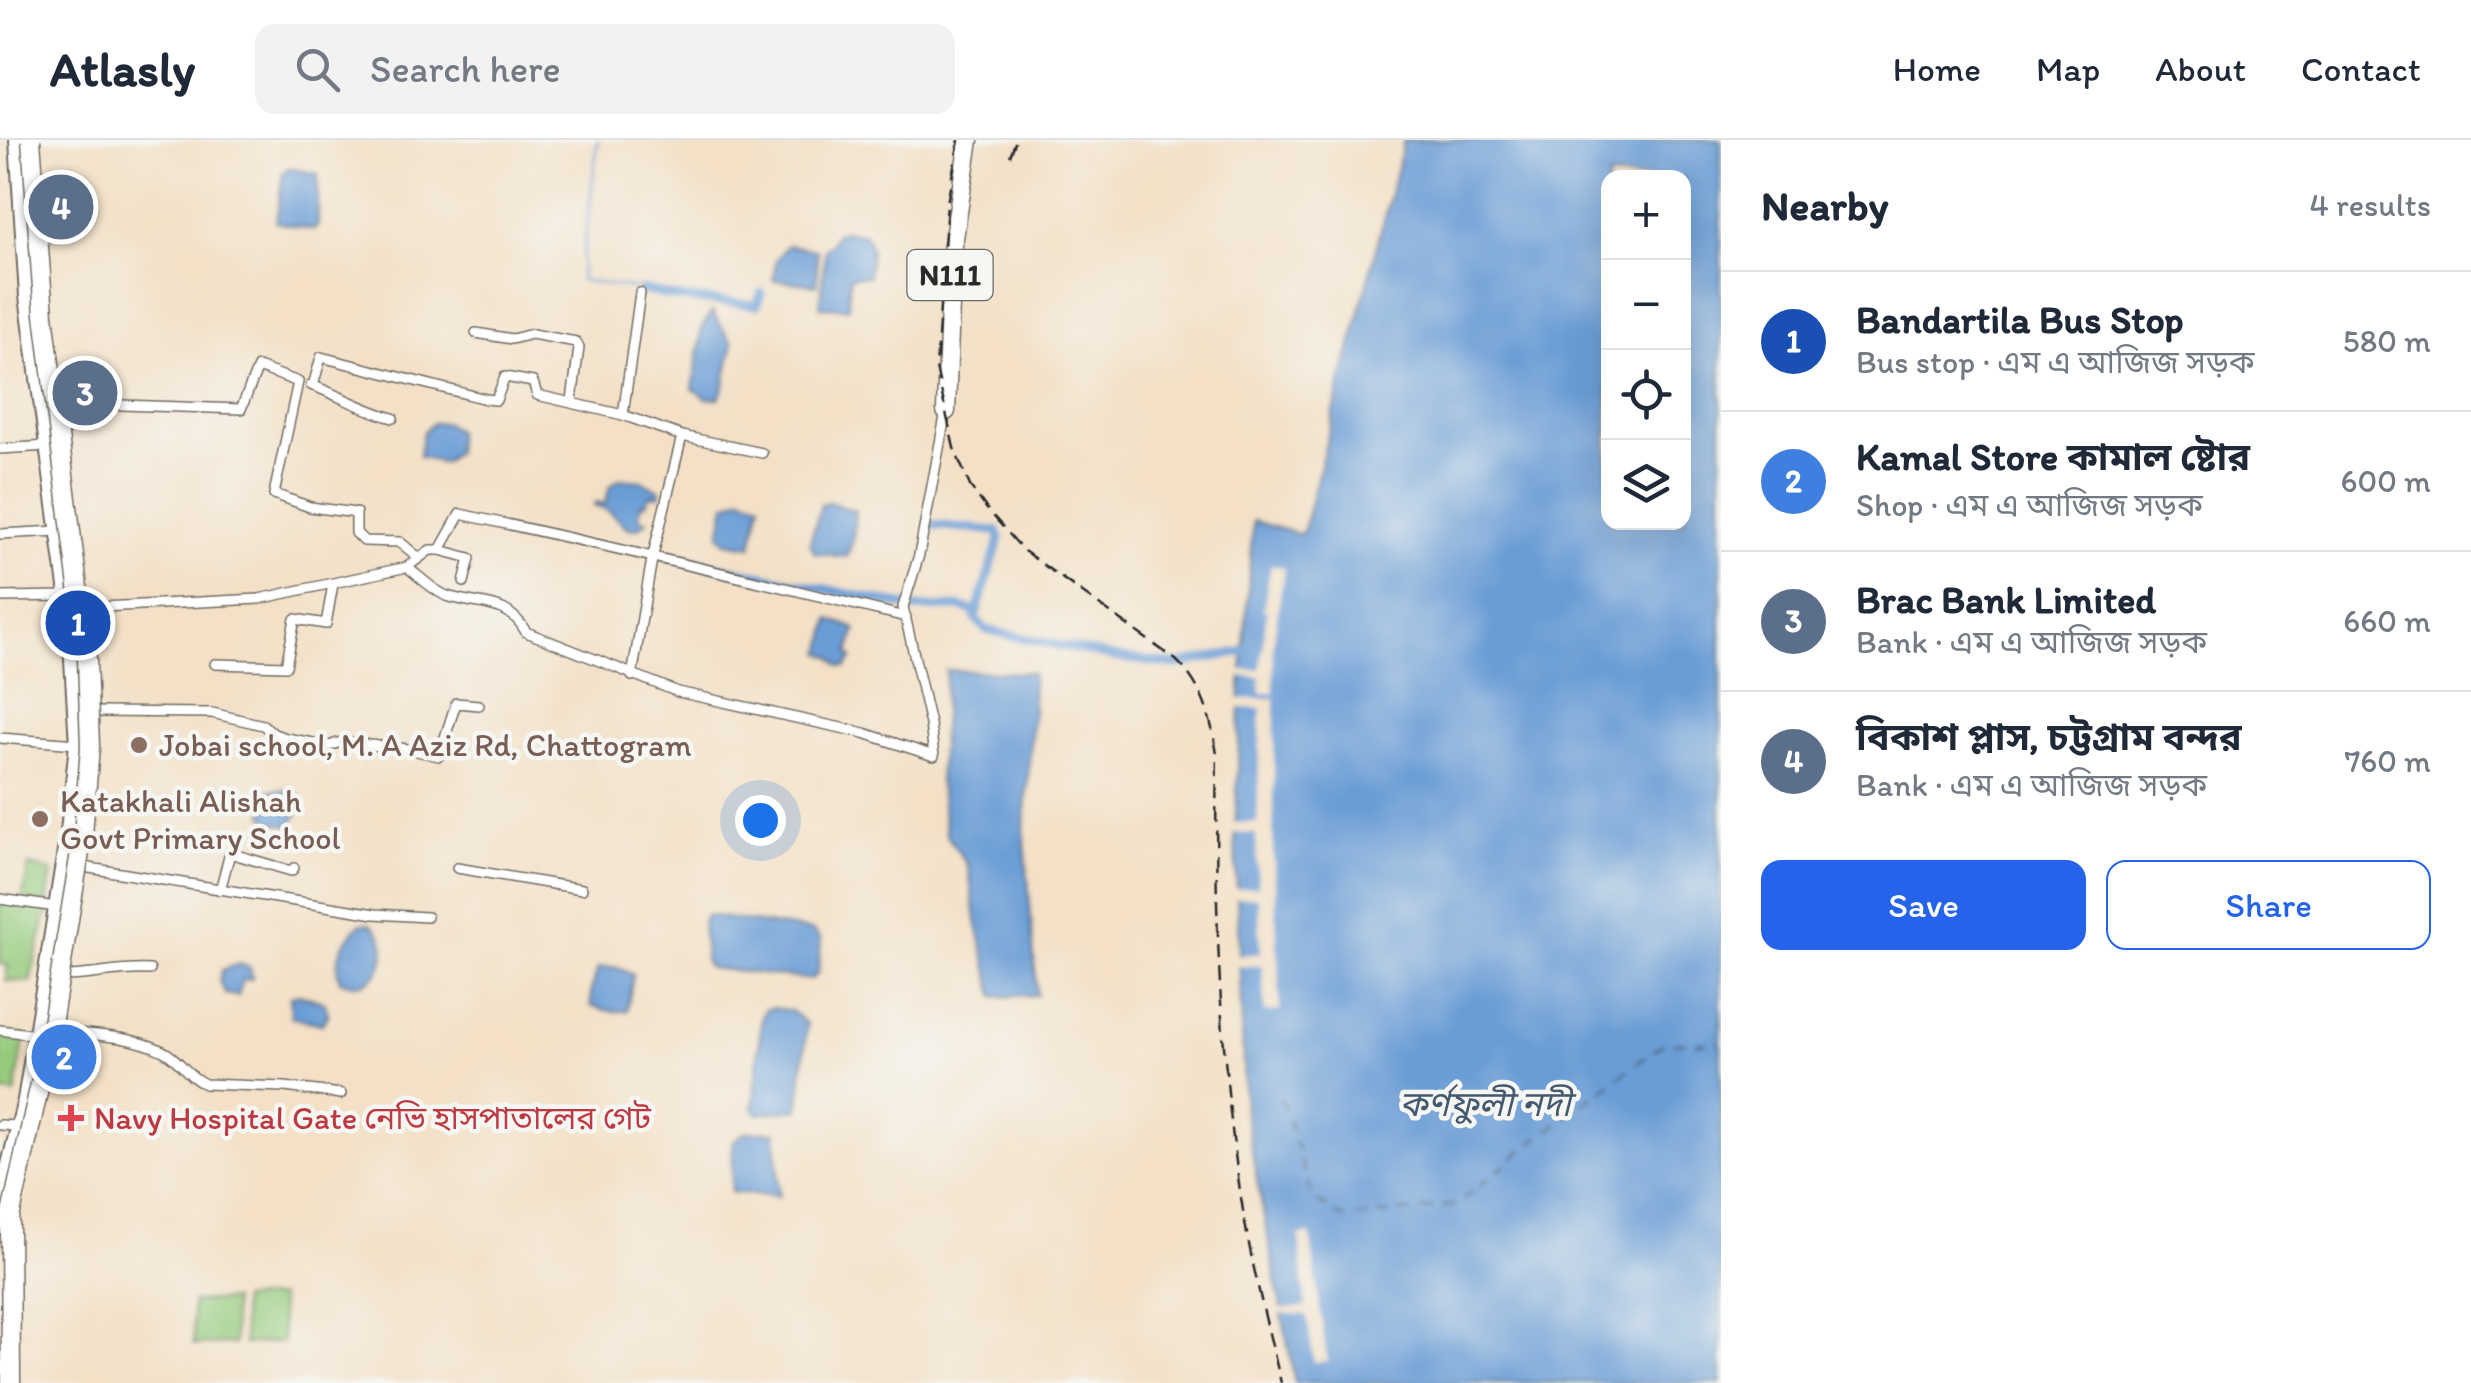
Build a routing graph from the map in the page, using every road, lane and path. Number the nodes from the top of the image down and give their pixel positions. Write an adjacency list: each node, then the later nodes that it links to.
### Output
1 (20, 140): 14 (main road); 52 (highway, bridge)
2 (33, 140): 9 (main road); 53 (highway, bridge)
3 (969, 140): 10 (highway, N111)
4 (640, 294): 11 (street)
5 (476, 333): 8 (street)
6 (298, 382): 7 (street); 9 (street); 20 (street)
7 (314, 386): 8 (street); 12 (street)
8 (572, 400): 11 (street)
9 (62, 403): 27 (main road)
10 (946, 411): 28 (street)
11 (623, 415): 13 (street)
12 (393, 418)
13 (682, 436): 16 (street); 21 (street)
14 (47, 446): 15 (street); 17 (main road)
15 (0, 449)
16 (762, 452)
17 (59, 531): 18 (street); 26 (main road)
18 (0, 534)
19 (440, 550): 20 (street); 21 (street); 23 (street)
20 (418, 558): 22 (street)
21 (652, 559): 28 (street); 30 (street)
22 (407, 567): 24 (street); 30 (street)
23 (464, 582)
24 (333, 584): 27 (street); 29 (street)
25 (0, 597): 26 (street)
26 (68, 603): 27 (street); 34 (main road)
27 (87, 607): 32 (main road)
28 (904, 609): 30 (street)
29 (214, 664)
30 (632, 676)
31 (479, 705): 32 (street)
32 (94, 712): 35 (main road)
33 (0, 738): 34 (street)
34 (77, 744): 41 (main road)
35 (83, 867): 39 (street); 44 (main road)
36 (294, 868): 39 (street)
37 (456, 868): 38 (street)
38 (582, 888)
39 (220, 890): 42 (street)
40 (0, 899): 41 (street)
41 (56, 907): 47 (main road)
42 (427, 917)
43 (150, 970): 44 (street)
44 (64, 976): 46 (main road)
45 (0, 1030): 47 (street)
46 (55, 1031): 48 (street); 53 (main road)
47 (36, 1035): 50 (main road)
48 (341, 1094)
49 (0, 1125): 50 (street)
50 (18, 1126): 51 (main road)
51 (0, 1202)
52 (2, 1383)
53 (13, 1383)

